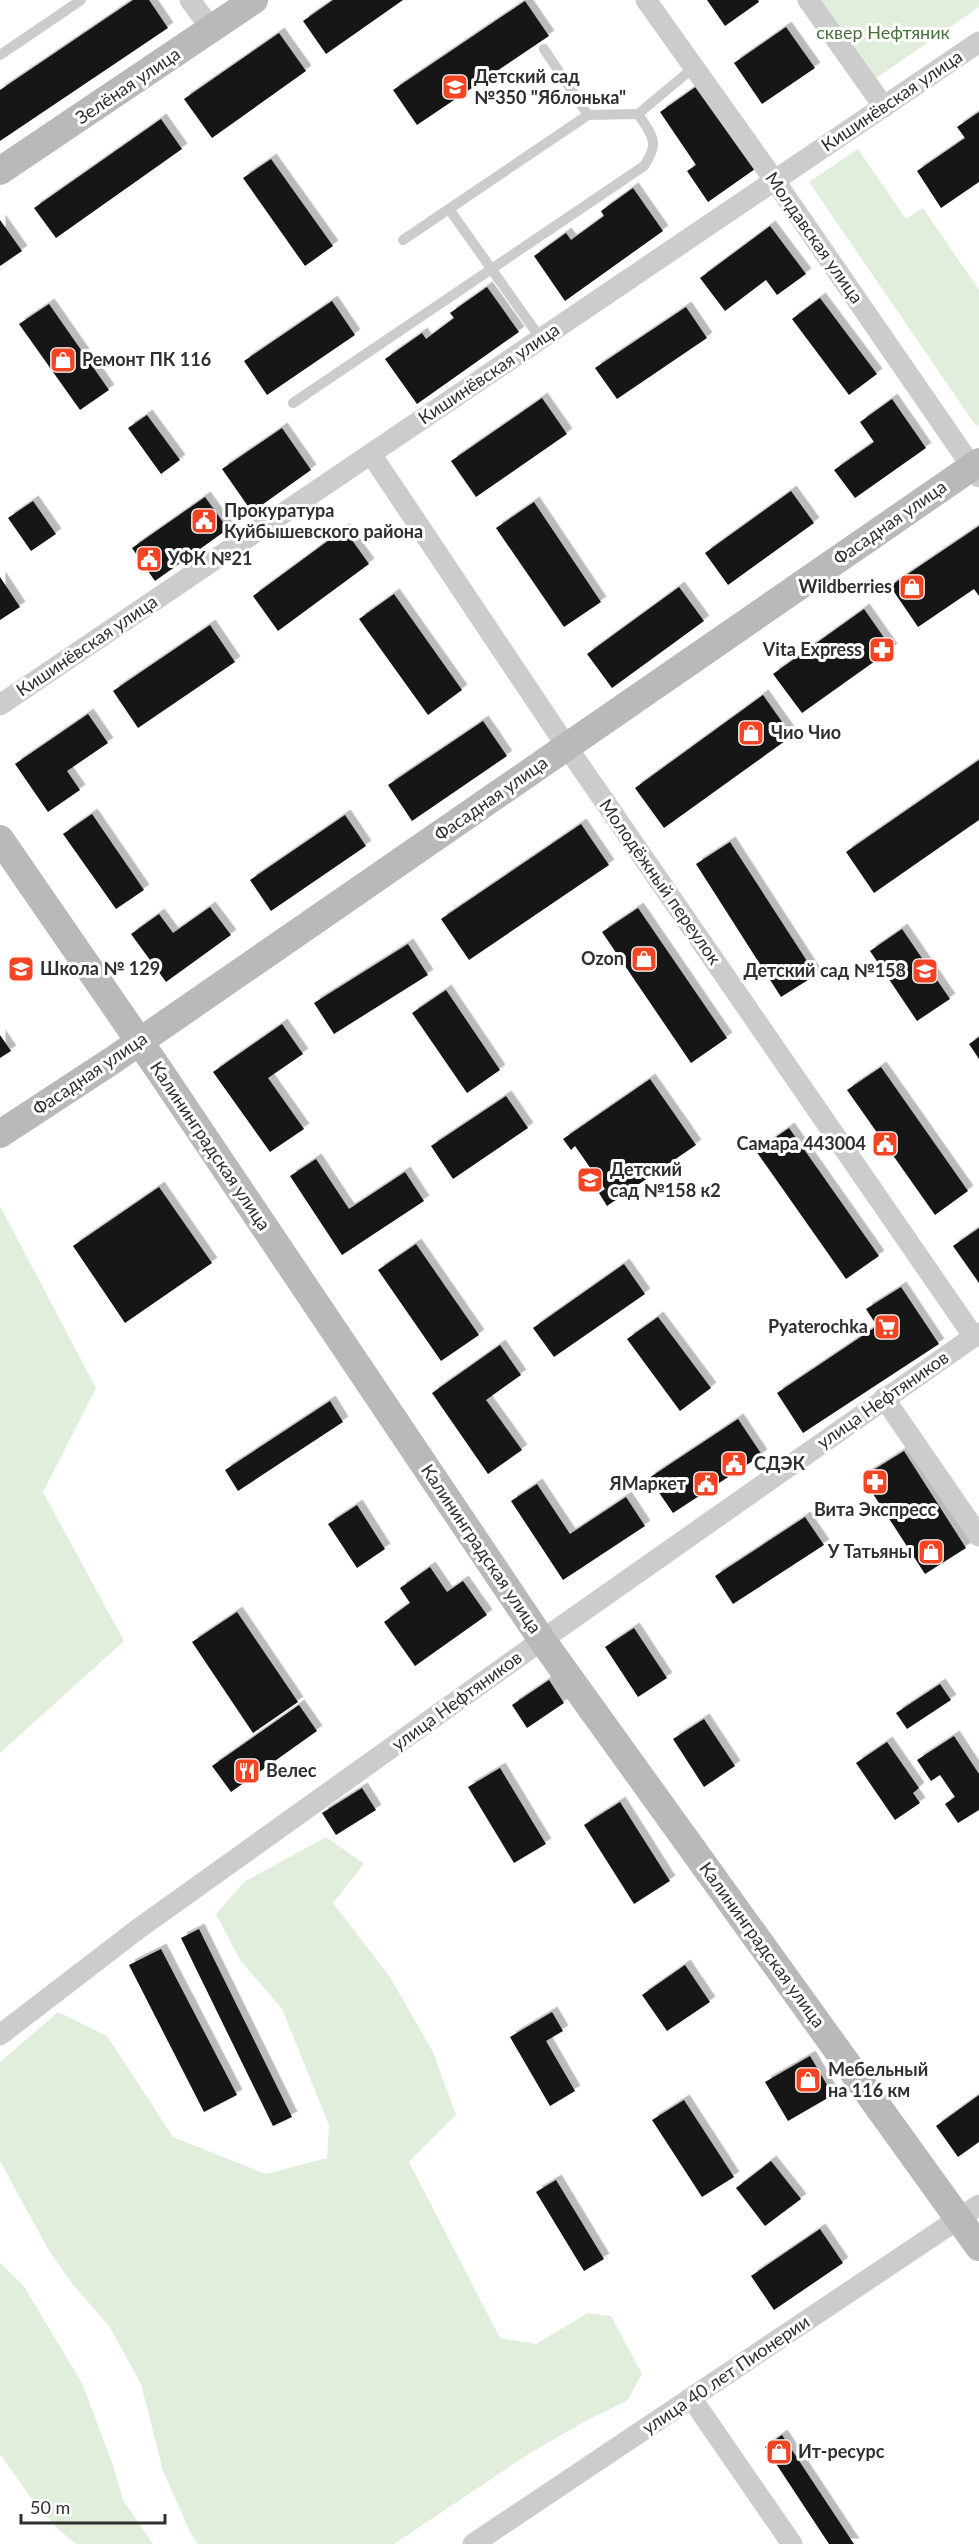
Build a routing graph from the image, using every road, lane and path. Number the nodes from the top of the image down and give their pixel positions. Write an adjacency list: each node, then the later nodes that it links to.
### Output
1 (81, 0): 9 (lane)
2 (190, 0): 6 (street)
3 (254, 0): 6 (street, Зелёная улица)
4 (646, 0): 10 (street, Молдавская улица)
5 (808, 0): 11 (street)
6 (212, 30): 14 (street, Зелёная улица)
7 (979, 42): 11 (street, Кишинёвская улица)
8 (544, 49): 13 (lane)
9 (0, 55)
10 (693, 68): 12 (lane); 15 (street, Молдавская улица)
11 (884, 107): 15 (street, Кишинёвская улица)
12 (638, 114): 13 (lane); 18 (lane)
13 (588, 116): 16 (lane)
14 (0, 171)
15 (775, 181): 19 (street, Кишинёвская улица); 22 (street, Молдавская улица)
16 (449, 208): 17 (lane); 18 (lane)
17 (403, 240)
18 (491, 268): 19 (lane); 20 (lane)
19 (541, 339): 21 (street, Кишинёвская улица)
20 (293, 403)
21 (370, 454): 23 (street, Кишинёвская улица); 24 (street, Молодёжный переулок)
22 (977, 468): 24 (street, Фасадная улица)
23 (0, 705)
24 (567, 747): 26 (street, Фасадная улица); 28 (street, Молодёжный переулок)
25 (0, 839): 26 (street, Калининградская улица)
26 (140, 1041): 27 (street, Фасадная улица); 31 (street, Калининградская улица)
27 (0, 1134)
28 (976, 1335): 29 (street, улица Нефтяников)
29 (884, 1398): 30 (street); 31 (street, улица Нефтяников)
30 (979, 1536)
31 (542, 1640): 32 (street, улица Нефтяников); 33 (street, Калининградская улица)
32 (0, 2035)
33 (969, 2212): 34 (street, Калининградская улица); 35 (street, улица 40 лет Пионерии)
34 (979, 2247)
35 (692, 2399): 36 (street, улица 40 лет Пионерии); 37 (street)
36 (473, 2544)
37 (792, 2544)

